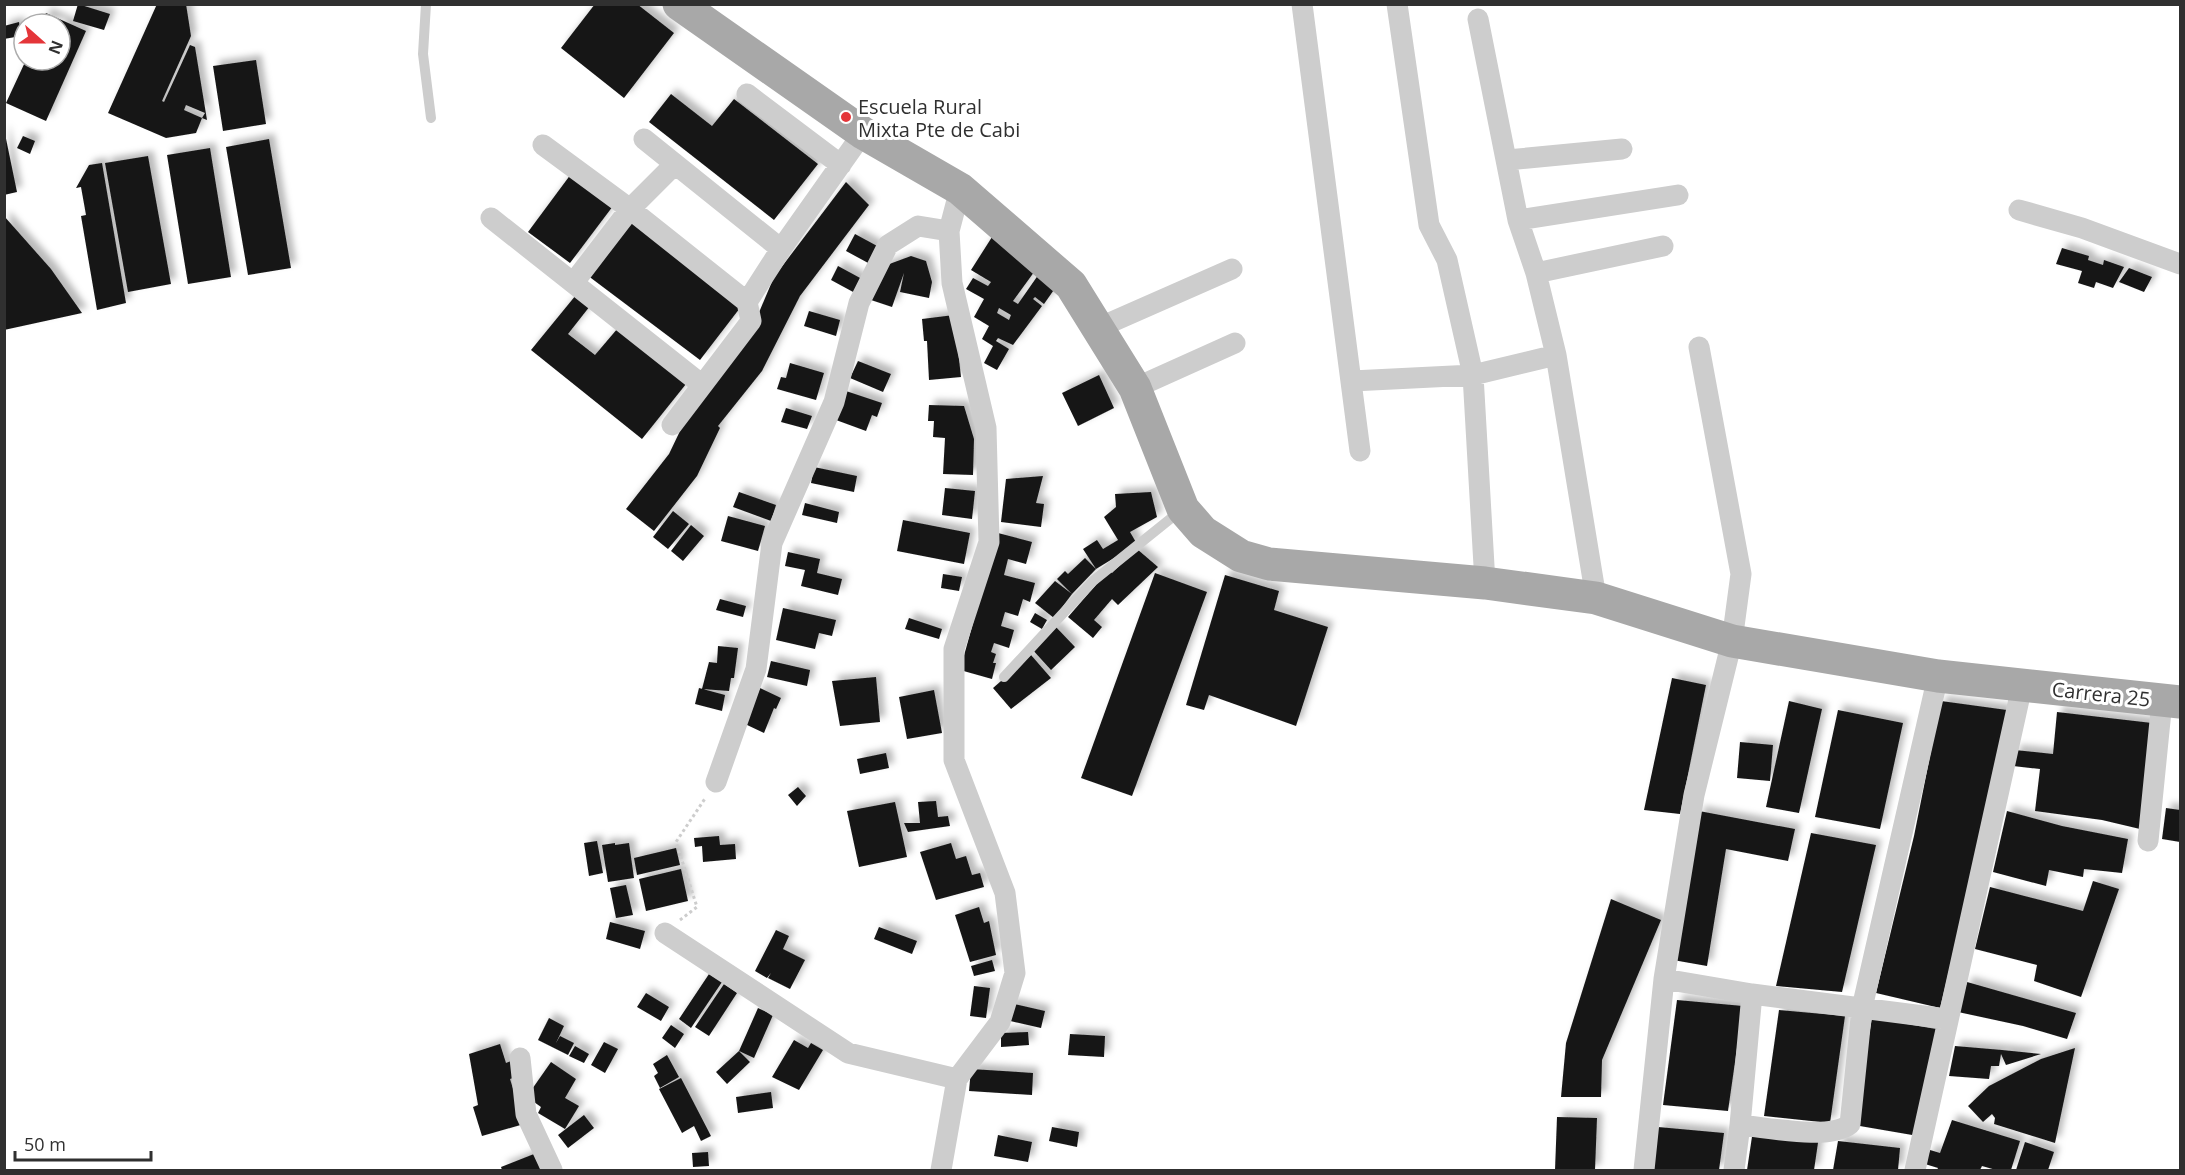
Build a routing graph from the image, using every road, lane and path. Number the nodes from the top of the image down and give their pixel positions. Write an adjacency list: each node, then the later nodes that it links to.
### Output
1 (426, 4): 7 (lane)
2 (679, 4): 8 (main road, Carrera 25)
3 (1302, 4): 34 (street)
4 (1397, 4): 33 (street)
5 (1478, 19): 12 (street)
6 (747, 94): 14 (street)
7 (431, 118)
8 (863, 133): 14 (street); 15 (main road, Carrera 25)
9 (644, 139): 13 (street)
10 (543, 145): 17 (street)
11 (1622, 150): 12 (street)
12 (1508, 160): 20 (street)
13 (674, 165): 17 (street); 23 (street)
14 (841, 165): 23 (street)
15 (960, 189): 21 (street); 29 (main road, Carrera 25)
16 (1678, 195): 20 (street)
17 (630, 209): 27 (street); 28 (street)
18 (2019, 210): 24 (street)
19 (491, 218): 27 (street)
20 (1518, 220): 26 (street)
21 (949, 231): 47 (street); 55 (street)
22 (1663, 246): 26 (street)
23 (781, 249): 28 (street)
24 (2181, 264)
25 (1232, 269): 29 (street)
26 (1536, 273): 32 (street)
27 (574, 282): 35 (street)
28 (747, 302): 35 (street)
29 (1098, 328): 36 (main road, Carrera 25)
30 (1235, 343): 36 (street)
31 (1699, 347): 42 (street)
32 (1556, 355): 33 (street); 41 (street)
33 (1473, 375): 34 (street); 40 (street)
34 (1352, 381): 38 (street)
35 (700, 384): 37 (street)
36 (1135, 388): 39 (main road, Carrera 25)
37 (672, 425)
38 (1360, 451)
39 (1183, 509): 40 (main road, Carrera 25); 43 (lane)
40 (1485, 583): 41 (main road, Carrera 25)
41 (1596, 598): 42 (main road, Carrera 25)
42 (1732, 641): 44 (main road, Carrera 25); 50 (street)
43 (1004, 676)
44 (1938, 676): 45 (main road, Carrera 25); 52 (street)
45 (2022, 686): 46 (main road, Carrera 25); 53 (street)
46 (2171, 702): 48 (street)
47 (716, 782): 49 (path)
48 (2148, 841)
49 (665, 933): 55 (street)
50 (1664, 979): 51 (street); 59 (street)
51 (1752, 994): 52 (street); 56 (street)
52 (1862, 1008): 53 (street); 56 (street)
53 (1947, 1019): 61 (street)
54 (520, 1058): 57 (street)
55 (957, 1079): 58 (street)
56 (1740, 1125): 60 (street)
57 (552, 1170)
58 (941, 1170)
59 (1644, 1170)
60 (1734, 1170)
61 (1915, 1170)

